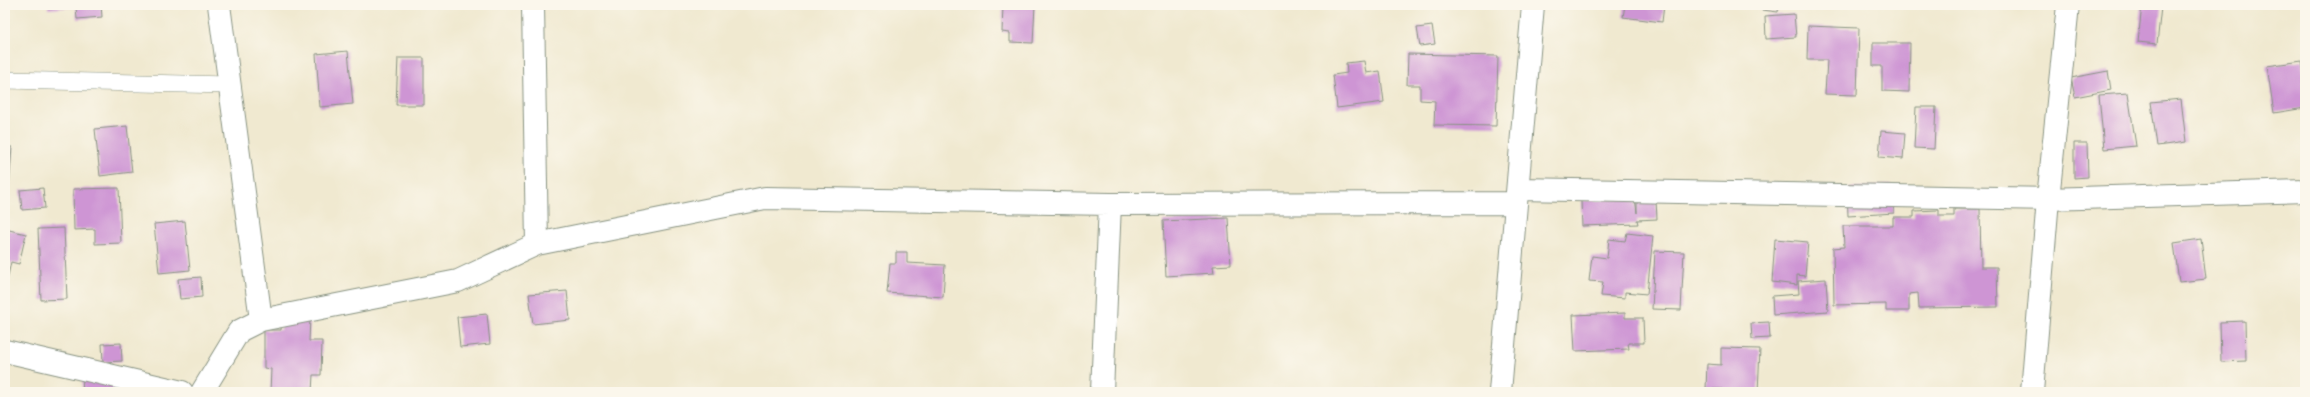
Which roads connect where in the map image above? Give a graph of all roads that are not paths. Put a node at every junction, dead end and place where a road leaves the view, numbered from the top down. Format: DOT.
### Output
graph roads {
  1 [pos="219,5"];
  2 [pos="533,5"];
  3 [pos="1533,5"];
  4 [pos="2068,5"];
  5 [pos="5,80"];
  6 [pos="229,85"];
  7 [pos="2305,191"];
  8 [pos="1517,196"];
  9 [pos="2048,199"];
  10 [pos="1110,204"];
  11 [pos="537,244"];
  12 [pos="261,320"];
  13 [pos="5,351"];
  14 [pos="182,392"];
  15 [pos="202,392"];
  16 [pos="1102,392"];
  17 [pos="1500,392"];
  18 [pos="2032,392"];
  1 -- 6 [label="street"];
  2 -- 11 [label="street"];
  3 -- 8 [label="street"];
  4 -- 9 [label="street"];
  5 -- 6 [label="lane"];
  6 -- 12 [label="street"];
  7 -- 9 [label="street"];
  8 -- 9 [label="street"];
  8 -- 10 [label="street"];
  8 -- 17 [label="street"];
  9 -- 18 [label="street"];
  10 -- 11 [label="street"];
  10 -- 16 [label="street"];
  11 -- 12 [label="street"];
  12 -- 15 [label="street"];
  13 -- 14 [label="street"];
}
